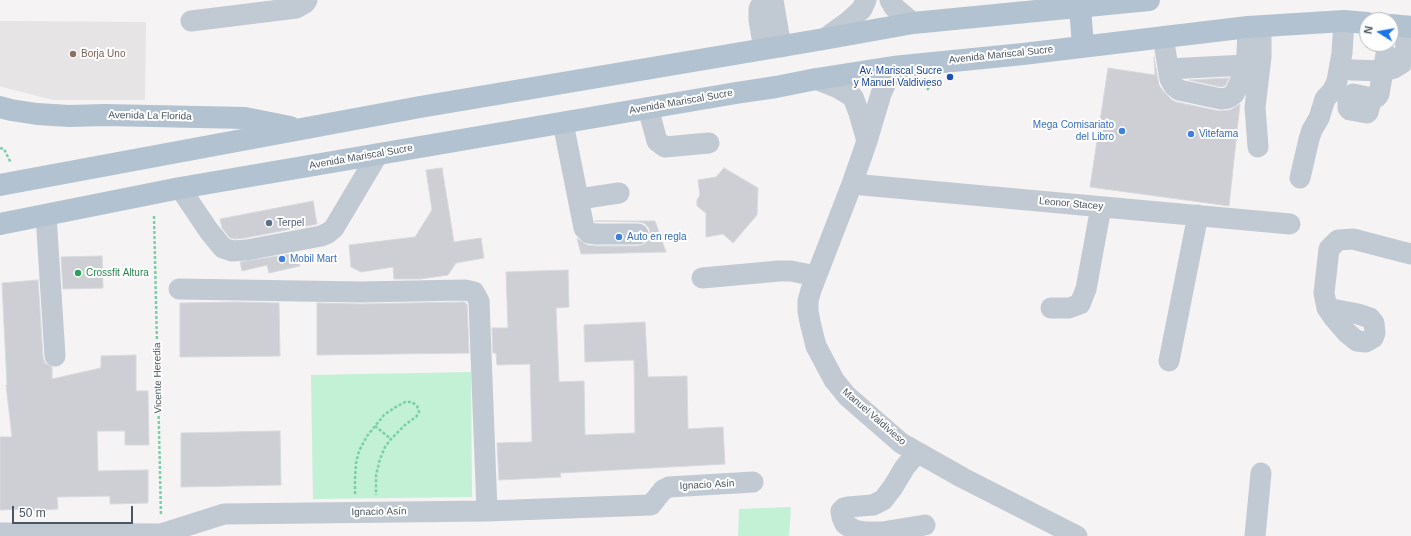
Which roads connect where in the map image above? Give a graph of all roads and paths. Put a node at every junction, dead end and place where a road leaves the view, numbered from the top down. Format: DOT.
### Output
graph roads {
  1 [pos="307,0"];
  2 [pos="766,0"];
  3 [pos="773,0"];
  4 [pos="866,0"];
  5 [pos="890,0"];
  6 [pos="1141,0"];
  7 [pos="1079,4"];
  8 [pos="1040,6"];
  9 [pos="191,20"];
  10 [pos="1344,21"];
  11 [pos="1359,22"];
  12 [pos="913,23"];
  13 [pos="1403,26"];
  14 [pos="1254,27"];
  15 [pos="1163,37"];
  16 [pos="824,39"];
  17 [pos="1083,46"];
  18 [pos="772,48"];
  19 [pos="1385,62"];
  20 [pos="1245,65"];
  21 [pos="893,67"];
  22 [pos="1168,69"];
  23 [pos="1352,70"];
  24 [pos="816,79"];
  25 [pos="937,82"];
  26 [pos="927,90"];
  27 [pos="1372,98"];
  28 [pos="0,107"];
  29 [pos="648,108"];
  30 [pos="563,122"];
  31 [pos="299,130"];
  32 [pos="867,142"];
  33 [pos="709,143"];
  34 [pos="1258,147"];
  35 [pos="0,148"];
  36 [pos="378,154"];
  37 [pos="11,163"];
  38 [pos="1300,178"];
  39 [pos="852,184"];
  40 [pos="0,185"];
  41 [pos="180,188"];
  42 [pos="619,193"];
  43 [pos="578,199"];
  44 [pos="1101,207"];
  45 [pos="46,215"];
  46 [pos="1198,215"];
  47 [pos="154,218"];
  48 [pos="0,224"];
  49 [pos="1290,224"];
  50 [pos="638,234"];
  51 [pos="1411,254"];
  52 [pos="816,276"];
  53 [pos="702,278"];
  54 [pos="179,290"];
  55 [pos="1051,308"];
  56 [pos="1327,308"];
  57 [pos="55,356"];
  58 [pos="1168,361"];
  59 [pos="375,426"];
  60 [pos="390,439"];
  61 [pos="917,453"];
  62 [pos="1261,473"];
  63 [pos="753,482"];
  64 [pos="487,511"];
  65 [pos="377,512"];
  66 [pos="355,513"];
  67 [pos="925,525"];
  68 [pos="0,533"];
  69 [pos="161,535"];
  70 [pos="1077,536"];
  71 [pos="1255,536"];
  1 -- 9 [label="street"];
  2 -- 18 [label="street"];
  3 -- 18 [label="street"];
  4 -- 16 [label="street"];
  5 -- 12 [label="street"];
  6 -- 7 [label="main road"];
  7 -- 8 [label="main road"];
  7 -- 17 [label="main road"];
  8 -- 12 [label="main road"];
  10 -- 11 [label="main road, Avenida Mariscal Sucre"];
  10 -- 14 [label="main road, Avenida Mariscal Sucre"];
  10 -- 38 [label="street"];
  12 -- 16 [label="main road"];
  13 -- 19 [label="street"];
  14 -- 15 [label="main road, Avenida Mariscal Sucre"];
  14 -- 20 [label="street"];
  14 -- 34 [label="street"];
  15 -- 17 [label="main road, Avenida Mariscal Sucre"];
  15 -- 22 [label="street"];
  16 -- 18 [label="main road"];
  17 -- 21 [label="main road, Avenida Mariscal Sucre"];
  18 -- 31 [label="main road"];
  19 -- 23 [label="street"];
  19 -- 27 [label="street"];
  20 -- 22 [label="street"];
  20 -- 22 [label="street"];
  21 -- 24 [label="main road, Avenida Mariscal Sucre"];
  21 -- 32 [label="street, Manuel Valdivieso"];
  24 -- 29 [label="main road, Avenida Mariscal Sucre"];
  24 -- 32 [label="street"];
  25 -- 26 [label="path"];
  28 -- 31 [label="main road, Avenida La Florida"];
  29 -- 30 [label="main road, Avenida Mariscal Sucre"];
  29 -- 33 [label="street"];
  30 -- 36 [label="main road, Avenida Mariscal Sucre"];
  30 -- 43 [label="street"];
  31 -- 40 [label="main road"];
  32 -- 39 [label="street, Manuel Valdivieso"];
  35 -- 37 [label="path"];
  36 -- 41 [label="main road, Avenida Mariscal Sucre"];
  36 -- 41 [label="street"];
  39 -- 44 [label="street, Leonor Stacey"];
  39 -- 52 [label="street, Manuel Valdivieso"];
  41 -- 45 [label="main road, Avenida Mariscal Sucre"];
  42 -- 43 [label="street"];
  43 -- 50 [label="street"];
  44 -- 46 [label="street, Leonor Stacey"];
  44 -- 55 [label="street"];
  45 -- 48 [label="main road, Avenida Mariscal Sucre"];
  45 -- 57 [label="street"];
  46 -- 49 [label="street, Leonor Stacey"];
  46 -- 58 [label="street"];
  47 -- 69 [label="path, Vicente Heredia"];
  51 -- 56 [label="street"];
  52 -- 53 [label="street"];
  52 -- 61 [label="street, Manuel Valdivieso"];
  54 -- 64 [label="street"];
  59 -- 60 [label="path"];
  59 -- 60 [label="path"];
  59 -- 66 [label="path"];
  60 -- 65 [label="path"];
  61 -- 67 [label="street"];
  61 -- 70 [label="street, Manuel Valdivieso"];
  62 -- 71 [label="street"];
  63 -- 64 [label="street, Ignacio Asín"];
  64 -- 65 [label="street, Ignacio Asín"];
  65 -- 66 [label="street, Ignacio Asín"];
  66 -- 69 [label="street, Ignacio Asín"];
  68 -- 69 [label="street, Ignacio Asín"];
}
